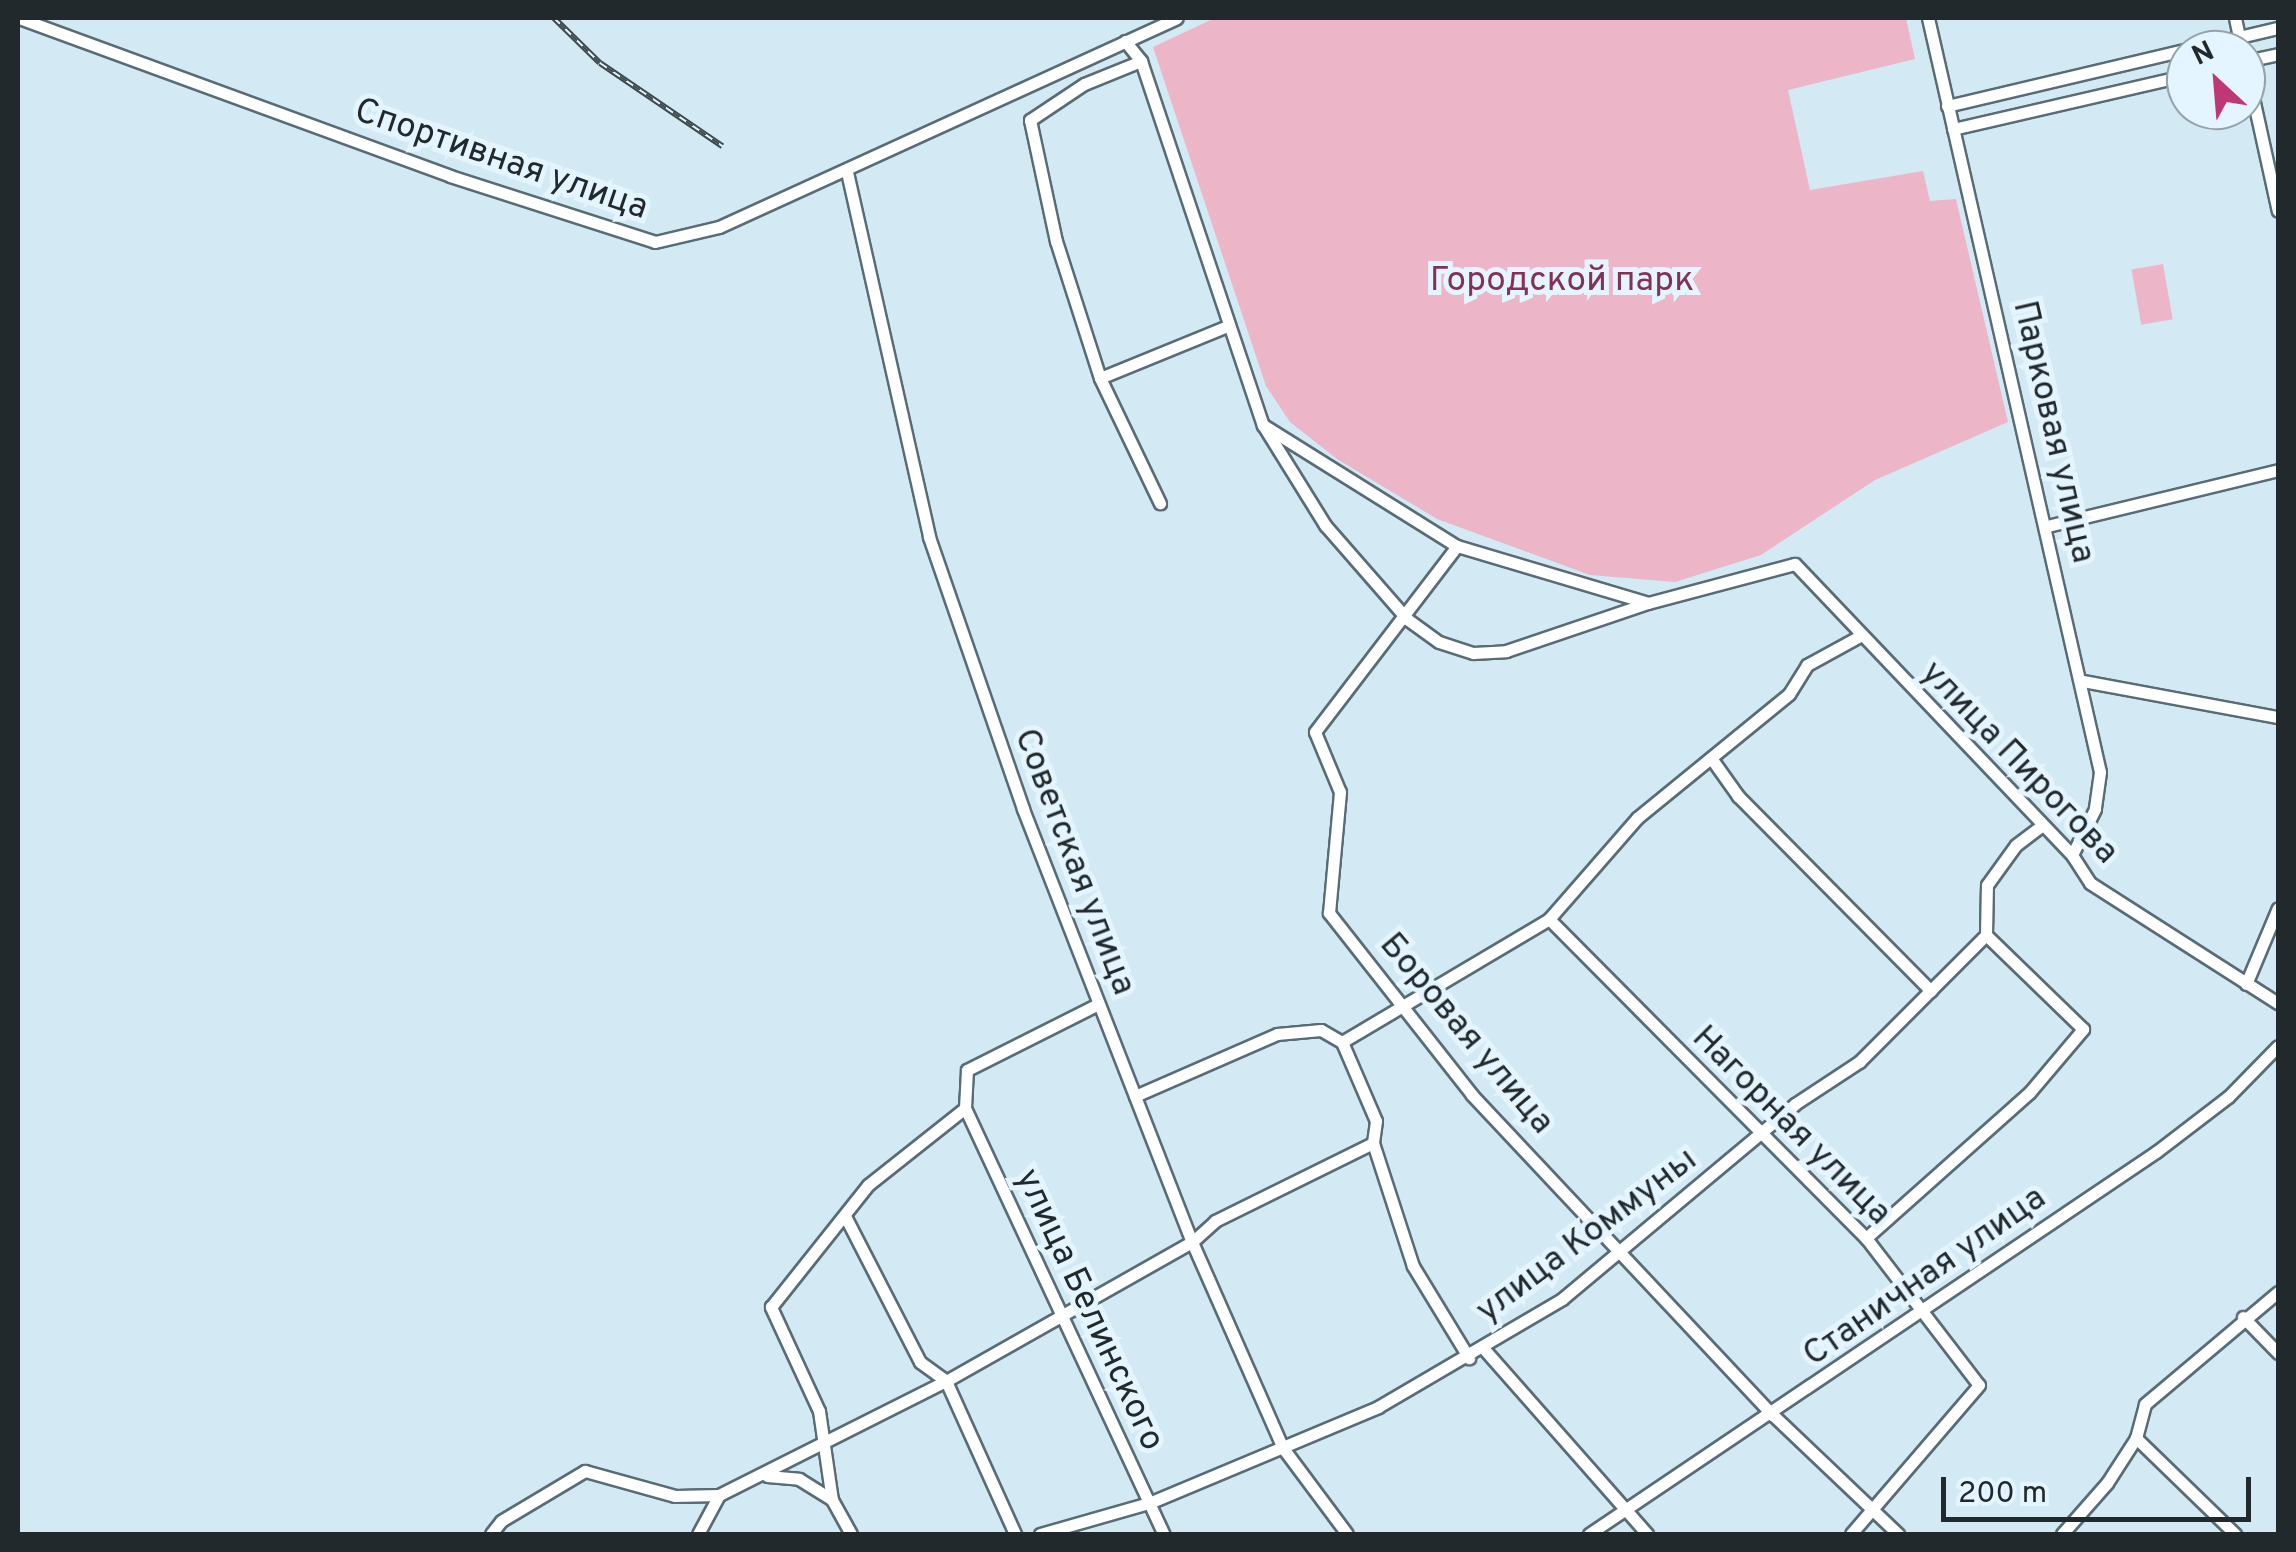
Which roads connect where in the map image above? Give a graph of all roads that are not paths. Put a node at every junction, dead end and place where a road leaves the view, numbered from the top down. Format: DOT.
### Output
graph roads {
  1 [pos="19,18"];
  2 [pos="1177,18"];
  3 [pos="1928,18"];
  4 [pos="1125,41"];
  5 [pos="2166,54"];
  6 [pos="1141,61"];
  7 [pos="2166,80"];
  8 [pos="1947,106"];
  9 [pos="1953,129"];
  10 [pos="2260,130"];
  11 [pos="848,172"];
  12 [pos="2278,212"];
  13 [pos="1226,328"];
  14 [pos="1100,378"];
  15 [pos="1263,425"];
  16 [pos="2278,470"];
  17 [pos="1160,504"];
  18 [pos="2047,526"];
  19 [pos="1457,546"];
  20 [pos="1648,603"];
  21 [pos="1407,619"];
  22 [pos="1860,636"];
  23 [pos="2083,681"];
  24 [pos="2278,717"];
  25 [pos="1712,758"];
  26 [pos="2040,826"];
  27 [pos="2072,855"];
  28 [pos="2278,908"];
  29 [pos="1548,919"];
  30 [pos="1986,935"];
  31 [pos="2246,984"];
  32 [pos="1931,991"];
  33 [pos="1098,1004"];
  34 [pos="2278,1004"];
  35 [pos="1405,1005"];
  36 [pos="1342,1042"];
  37 [pos="2278,1046"];
  38 [pos="1135,1096"];
  39 [pos="965,1108"];
  40 [pos="1762,1136"];
  41 [pos="1373,1143"];
  42 [pos="846,1218"];
  43 [pos="1866,1238"];
  44 [pos="1192,1242"];
  45 [pos="1624,1252"];
  46 [pos="2278,1292"];
  47 [pos="1925,1312"];
  48 [pos="1062,1318"];
  49 [pos="2243,1318"];
  50 [pos="1484,1349"];
  51 [pos="2278,1353"];
  52 [pos="1468,1358"];
  53 [pos="946,1381"];
  54 [pos="1773,1416"];
  55 [pos="2136,1438"];
  56 [pos="821,1440"];
  57 [pos="1283,1448"];
  58 [pos="767,1476"];
  59 [pos="719,1495"];
  60 [pos="832,1500"];
  61 [pos="1149,1503"];
  62 [pos="1623,1512"];
  63 [pos="1870,1512"];
  64 [pos="492,1534"];
  65 [pos="698,1534"];
  66 [pos="852,1534"];
  67 [pos="1015,1534"];
  68 [pos="1040,1534"];
  69 [pos="1164,1534"];
  70 [pos="1348,1534"];
  71 [pos="1589,1534"];
  72 [pos="1646,1534"];
  73 [pos="1851,1534"];
  74 [pos="1898,1534"];
  75 [pos="2062,1534"];
  76 [pos="2236,1534"];
  1 -- 11 [label="street, Спортивная улица"];
  2 -- 4 [label="street, Спортивная улица"];
  3 -- 8 [label="street, Парковая улица"];
  4 -- 6 [label="street"];
  4 -- 11 [label="street, Спортивная улица"];
  5 -- 8 [label="street"];
  6 -- 13 [label="street"];
  6 -- 14 [label="street"];
  7 -- 9 [label="street"];
  8 -- 9 [label="street, Парковая улица"];
  9 -- 18 [label="street, Парковая улица"];
  10 -- 12 [label="street"];
  11 -- 33 [label="street, Советская улица"];
  13 -- 14 [label="street"];
  13 -- 15 [label="street"];
  14 -- 17 [label="street"];
  15 -- 19 [label="street"];
  15 -- 21 [label="street"];
  16 -- 18 [label="street"];
  18 -- 23 [label="street, Парковая улица"];
  19 -- 20 [label="street"];
  19 -- 21 [label="street, Боровая улица"];
  20 -- 21 [label="street"];
  20 -- 22 [label="street, улица Пирогова"];
  21 -- 35 [label="street, Боровая улица"];
  22 -- 25 [label="street"];
  22 -- 26 [label="street, улица Пирогова"];
  23 -- 24 [label="street"];
  23 -- 27 [label="street, Парковая улица"];
  25 -- 29 [label="street"];
  25 -- 32 [label="street"];
  26 -- 27 [label="street, улица Пирогова"];
  26 -- 30 [label="street"];
  27 -- 31 [label="street, улица Пирогова"];
  28 -- 31 [label="street"];
  29 -- 35 [label="street"];
  29 -- 40 [label="street, Нагорная улица"];
  30 -- 32 [label="street, улица Коммуны"];
  30 -- 43 [label="street"];
  31 -- 34 [label="street, улица Пирогова"];
  32 -- 40 [label="street, улица Коммуны"];
  33 -- 38 [label="street, Советская улица"];
  33 -- 39 [label="street"];
  35 -- 36 [label="street"];
  35 -- 45 [label="street, Боровая улица"];
  36 -- 38 [label="street"];
  36 -- 41 [label="street"];
  37 -- 47 [label="street, Станичная улица"];
  38 -- 44 [label="street, Советская улица"];
  39 -- 42 [label="street"];
  39 -- 48 [label="street, улица Белинского"];
  40 -- 43 [label="street, Нагорная улица"];
  40 -- 45 [label="street, улица Коммуны"];
  41 -- 44 [label="street"];
  41 -- 52 [label="street"];
  42 -- 53 [label="street"];
  42 -- 56 [label="street"];
  43 -- 47 [label="street, Нагорная улица"];
  44 -- 48 [label="street"];
  44 -- 57 [label="street, Советская улица"];
  45 -- 50 [label="street, улица Коммуны"];
  45 -- 54 [label="street, Боровая улица"];
  46 -- 49 [label="street"];
  47 -- 54 [label="street, Станичная улица"];
  47 -- 63 [label="street, Нагорная улица"];
  48 -- 53 [label="street"];
  48 -- 61 [label="street, улица Белинского"];
  49 -- 51 [label="street"];
  49 -- 55 [label="street"];
  50 -- 52 [label="street, улица Коммуны"];
  50 -- 62 [label="street"];
  52 -- 57 [label="street, улица Коммуны"];
  53 -- 56 [label="street"];
  53 -- 67 [label="street"];
  54 -- 62 [label="street, Станичная улица"];
  54 -- 63 [label="street, Боровая улица"];
  55 -- 75 [label="street"];
  55 -- 76 [label="street"];
  56 -- 58 [label="street"];
  56 -- 60 [label="street"];
  57 -- 61 [label="street, улица Коммуны"];
  57 -- 70 [label="street, Советская улица"];
  58 -- 59 [label="street"];
  58 -- 60 [label="street"];
  59 -- 64 [label="street"];
  59 -- 65 [label="street"];
  60 -- 66 [label="street"];
  61 -- 68 [label="street, улица Коммуны"];
  61 -- 69 [label="street, улица Белинского"];
  62 -- 71 [label="street, Станичная улица"];
  62 -- 72 [label="street"];
  63 -- 73 [label="street"];
  63 -- 74 [label="street, Боровая улица"];
}
